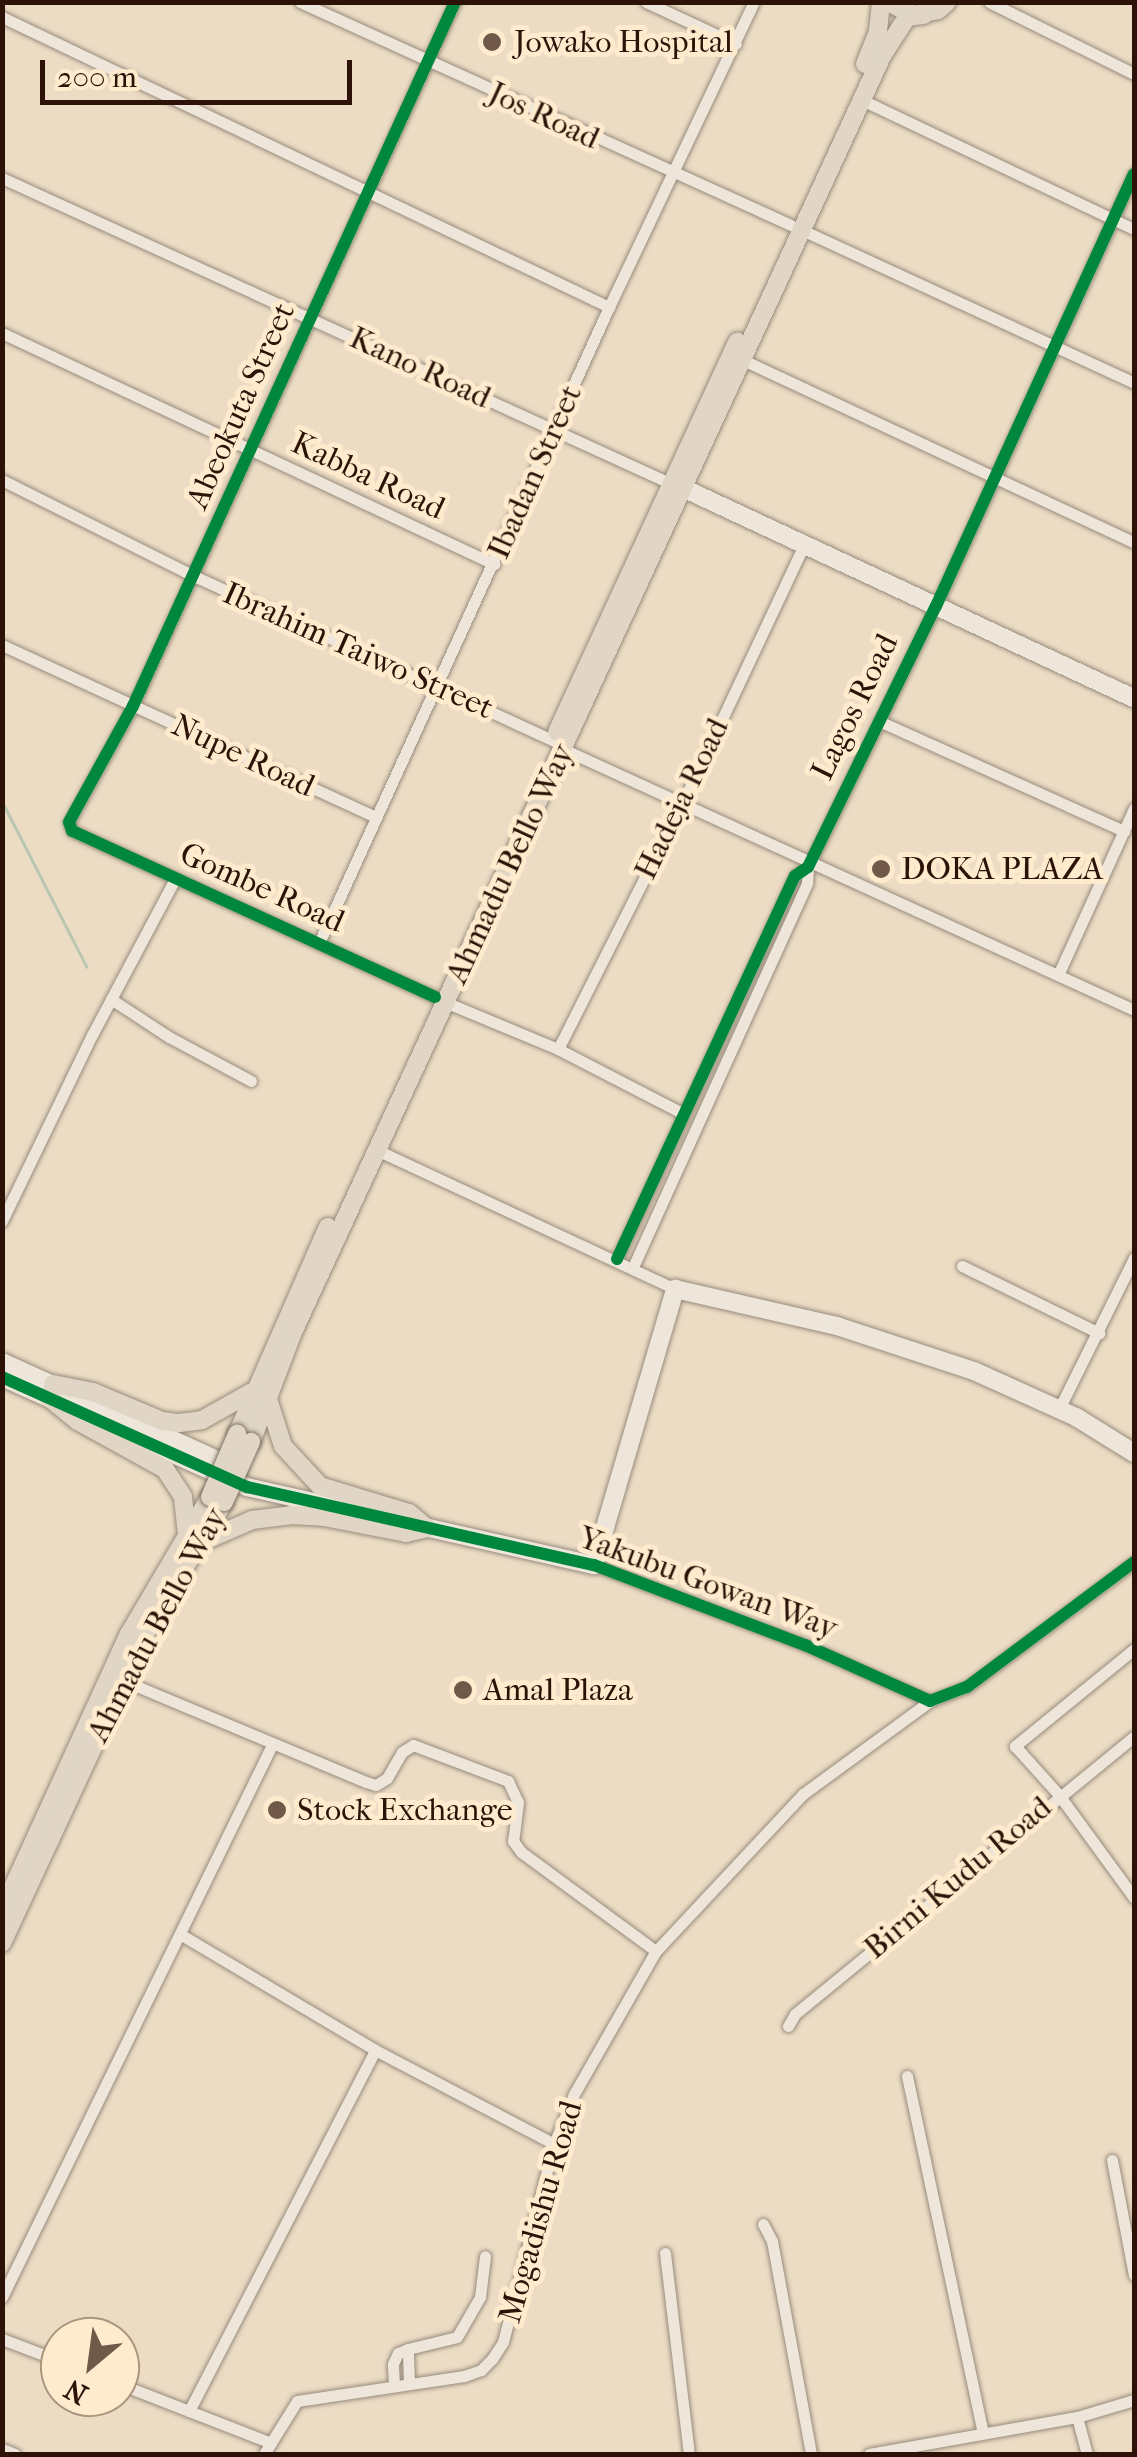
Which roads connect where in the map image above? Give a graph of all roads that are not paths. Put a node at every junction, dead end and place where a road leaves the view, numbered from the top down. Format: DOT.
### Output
graph roads {
  1 [pos="300,2"];
  2 [pos="455,2"];
  3 [pos="646,2"];
  4 [pos="754,2"];
  5 [pos="884,2"];
  6 [pos="976,2"];
  7 [pos="993,5"];
  8 [pos="940,7"];
  9 [pos="2,17"];
  10 [pos="736,44"];
  11 [pos="428,63"];
  12 [pos="1134,74"];
  13 [pos="862,100"];
  14 [pos="1134,174"];
  15 [pos="672,175"];
  16 [pos="2,178"];
  17 [pos="366,188"];
  18 [pos="1113,219"];
  19 [pos="796,228"];
  20 [pos="1134,229"];
  21 [pos="609,306"];
  22 [pos="311,318"];
  23 [pos="2,333"];
  24 [pos="1055,346"];
  25 [pos="742,360"];
  26 [pos="1134,382"];
  27 [pos="554,430"];
  28 [pos="252,452"];
  29 [pos="994,478"];
  30 [pos="2,480"];
  31 [pos="679,487"];
  32 [pos="1134,542"];
  33 [pos="803,547"];
  34 [pos="494,564"];
  35 [pos="194,576"];
  36 [pos="936,606"];
  37 [pos="2,644"];
  38 [pos="435,686"];
  39 [pos="1134,698"];
  40 [pos="134,706"];
  41 [pos="879,721"];
  42 [pos="558,744"];
  43 [pos="683,802"];
  44 [pos="1134,808"];
  45 [pos="374,816"];
  46 [pos="68,827"];
  47 [pos="1124,831"];
  48 [pos="810,863"];
  49 [pos="175,879"];
  50 [pos="319,943"];
  51 [pos="1058,975"];
  52 [pos="111,999"];
  53 [pos="440,999"];
  54 [pos="1134,1010"];
  55 [pos="558,1049"];
  56 [pos="251,1080"];
  57 [pos="684,1114"];
  58 [pos="377,1150"];
  59 [pos="2,1220"];
  60 [pos="1134,1258"];
  61 [pos="618,1259"];
  62 [pos="962,1266"];
  63 [pos="633,1267"];
  64 [pos="675,1290"];
  65 [pos="1099,1333"];
  66 [pos="2,1362"];
  67 [pos="2,1377"];
  68 [pos="50,1390"];
  69 [pos="260,1395"];
  70 [pos="1060,1408"];
  71 [pos="1134,1453"];
  72 [pos="427,1528"];
  73 [pos="193,1540"];
  74 [pos="1134,1562"];
  75 [pos="594,1565"];
  76 [pos="1134,1650"];
  77 [pos="122,1680"];
  78 [pos="930,1701"];
  79 [pos="1134,1736"];
  80 [pos="272,1745"];
  81 [pos="1059,1795"];
  82 [pos="1134,1898"];
  83 [pos="2,1910"];
  84 [pos="180,1934"];
  85 [pos="2,1943"];
  86 [pos="656,1951"];
  87 [pos="788,2026"];
  88 [pos="375,2050"];
  89 [pos="907,2076"];
  90 [pos="554,2144"];
  91 [pos="1112,2160"];
  92 [pos="764,2224"];
  93 [pos="665,2253"];
  94 [pos="485,2256"];
  95 [pos="1134,2275"];
  96 [pos="2,2297"];
  97 [pos="2,2339"];
  98 [pos="408,2349"];
  99 [pos="40,2353"];
  100 [pos="409,2383"];
  101 [pos="394,2385"];
  102 [pos="140,2392"];
  103 [pos="1134,2400"];
  104 [pos="190,2411"];
  105 [pos="1077,2417"];
  106 [pos="983,2433"];
  107 [pos="2,2449"];
  108 [pos="268,2449"];
  109 [pos="15,2454"];
  110 [pos="689,2454"];
  111 [pos="811,2454"];
  112 [pos="869,2454"];
  113 [pos="1087,2454"];
  1 -- 11 [label="street, Jos Road"];
  2 -- 11 [label="street, Abeokuta Street"];
  3 -- 10 [label="street"];
  4 -- 10 [label="street, Ibadan Street"];
  5 -- 8 [label="main road"];
  5 -- 19 [label="main road, Ahmadu Bello Way"];
  6 -- 7 [label="street"];
  7 -- 12 [label="street"];
  8 -- 13 [label="main road, Ahmadu Bello Way"];
  9 -- 17 [label="street"];
  10 -- 15 [label="street, Ibadan Street"];
  11 -- 15 [label="street, Jos Road"];
  11 -- 17 [label="street, Abeokuta Street"];
  13 -- 18 [label="street"];
  13 -- 19 [label="main road, Ahmadu Bello Way"];
  14 -- 18 [label="street, Lagos Road"];
  15 -- 19 [label="street, Jos Road"];
  15 -- 21 [label="street, Ibadan Street"];
  16 -- 22 [label="street, Kano Road"];
  17 -- 21 [label="street"];
  17 -- 22 [label="street, Abeokuta Street"];
  18 -- 20 [label="street"];
  18 -- 24 [label="street, Lagos Road"];
  19 -- 24 [label="street, Jos Road"];
  19 -- 25 [label="main road, Ahmadu Bello Way"];
  19 -- 31 [label="main road, Ahmadu Bello Way"];
  21 -- 27 [label="street, Ibadan Street"];
  22 -- 27 [label="street, Kano Road"];
  22 -- 28 [label="street, Abeokuta Street"];
  23 -- 28 [label="street, Kabba Road"];
  24 -- 26 [label="street, Jos Road"];
  24 -- 29 [label="street, Lagos Road"];
  25 -- 29 [label="street"];
  25 -- 31 [label="main road, Ahmadu Bello Way"];
  27 -- 31 [label="street, Kano Road"];
  27 -- 34 [label="street, Ibadan Street"];
  28 -- 34 [label="street, Kabba Road"];
  28 -- 35 [label="street, Abeokuta Street"];
  29 -- 32 [label="street"];
  29 -- 36 [label="street, Lagos Road"];
  30 -- 35 [label="street, Ibrahim Taiwo Street"];
  31 -- 33 [label="street"];
  31 -- 42 [label="main road, Ahmadu Bello Way"];
  33 -- 36 [label="street"];
  33 -- 43 [label="street, Hadeja Road"];
  34 -- 38 [label="street, Ibadan Street"];
  35 -- 38 [label="street, Ibrahim Taiwo Street"];
  35 -- 40 [label="street, Abeokuta Street"];
  36 -- 39 [label="street"];
  36 -- 41 [label="street, Lagos Road"];
  37 -- 40 [label="street, Nupe Road"];
  38 -- 42 [label="street, Ibrahim Taiwo Street"];
  38 -- 45 [label="street, Ibadan Street"];
  40 -- 45 [label="street, Nupe Road"];
  40 -- 46 [label="street, Abeokuta Street"];
  41 -- 47 [label="street"];
  41 -- 48 [label="street, Lagos Road"];
  42 -- 43 [label="street, Ibrahim Taiwo Street"];
  42 -- 53 [label="main road, Ahmadu Bello Way"];
  43 -- 48 [label="street, Ibrahim Taiwo Street"];
  43 -- 55 [label="street, Hadeja Road"];
  44 -- 47 [label="street"];
  45 -- 50 [label="street, Ibadan Street"];
  46 -- 49 [label="street, Gombe Road"];
  47 -- 51 [label="street"];
  48 -- 51 [label="street, Ibrahim Taiwo Street"];
  48 -- 57 [label="street, Lagos Road"];
  48 -- 63 [label="street"];
  49 -- 50 [label="street, Gombe Road"];
  49 -- 52 [label="street, Gombe Road"];
  50 -- 53 [label="street, Gombe Road"];
  51 -- 54 [label="street, Ibrahim Taiwo Street"];
  52 -- 56 [label="street"];
  52 -- 59 [label="street, Gombe Road"];
  53 -- 55 [label="street, Gombe Road"];
  53 -- 58 [label="main road, Ahmadu Bello Way"];
  53 -- 69 [label="main road, Ahmadu Bello Way"];
  55 -- 57 [label="street, Gombe Road"];
  57 -- 61 [label="street, Lagos Road"];
  58 -- 61 [label="street"];
  58 -- 69 [label="main road, Ahmadu Bello Way"];
  60 -- 65 [label="street"];
  61 -- 63 [label="street"];
  62 -- 65 [label="street"];
  63 -- 64 [label="street"];
  64 -- 70 [label="street"];
  64 -- 75 [label="street"];
  65 -- 70 [label="street"];
  66 -- 68 [label="street, Yakubu Gowan Way"];
  67 -- 68 [label="street, Yakubu Gowan Way"];
  68 -- 69 [label="main road"];
  68 -- 72 [label="street, Yakubu Gowan Way"];
  68 -- 73 [label="main road"];
  69 -- 72 [label="main road"];
  69 -- 73 [label="main road, Ahmadu Bello Way, bridge"];
  70 -- 71 [label="street"];
  72 -- 73 [label="main road"];
  72 -- 75 [label="street, Yakubu Gowan Way"];
  73 -- 77 [label="main road, Ahmadu Bello Way"];
  73 -- 83 [label="main road, Ahmadu Bello Way"];
  74 -- 78 [label="street"];
  75 -- 78 [label="street, Yakubu Gowan Way"];
  76 -- 81 [label="street"];
  77 -- 80 [label="street"];
  77 -- 85 [label="main road, Ahmadu Bello Way"];
  78 -- 86 [label="street, Mogadishu Road"];
  79 -- 81 [label="street, Birni Kudu Road"];
  80 -- 84 [label="street"];
  80 -- 86 [label="street"];
  81 -- 82 [label="street"];
  81 -- 87 [label="street, Birni Kudu Road"];
  84 -- 88 [label="street"];
  84 -- 96 [label="street"];
  86 -- 90 [label="street, Mogadishu Road"];
  88 -- 90 [label="street"];
  88 -- 104 [label="street"];
  89 -- 106 [label="street"];
  90 -- 100 [label="street, Mogadishu Road"];
  91 -- 95 [label="street"];
  92 -- 111 [label="street"];
  93 -- 110 [label="street"];
  94 -- 98 [label="street"];
  97 -- 99 [label="street"];
  98 -- 100 [label="street"];
  98 -- 101 [label="street"];
  100 -- 101 [label="street, Mogadishu Road"];
  101 -- 108 [label="street, Mogadishu Road"];
  102 -- 104 [label="street"];
  103 -- 105 [label="street"];
  104 -- 108 [label="street"];
  105 -- 106 [label="street"];
  105 -- 113 [label="street"];
  106 -- 112 [label="street"];
  107 -- 109 [label="street"];
}
